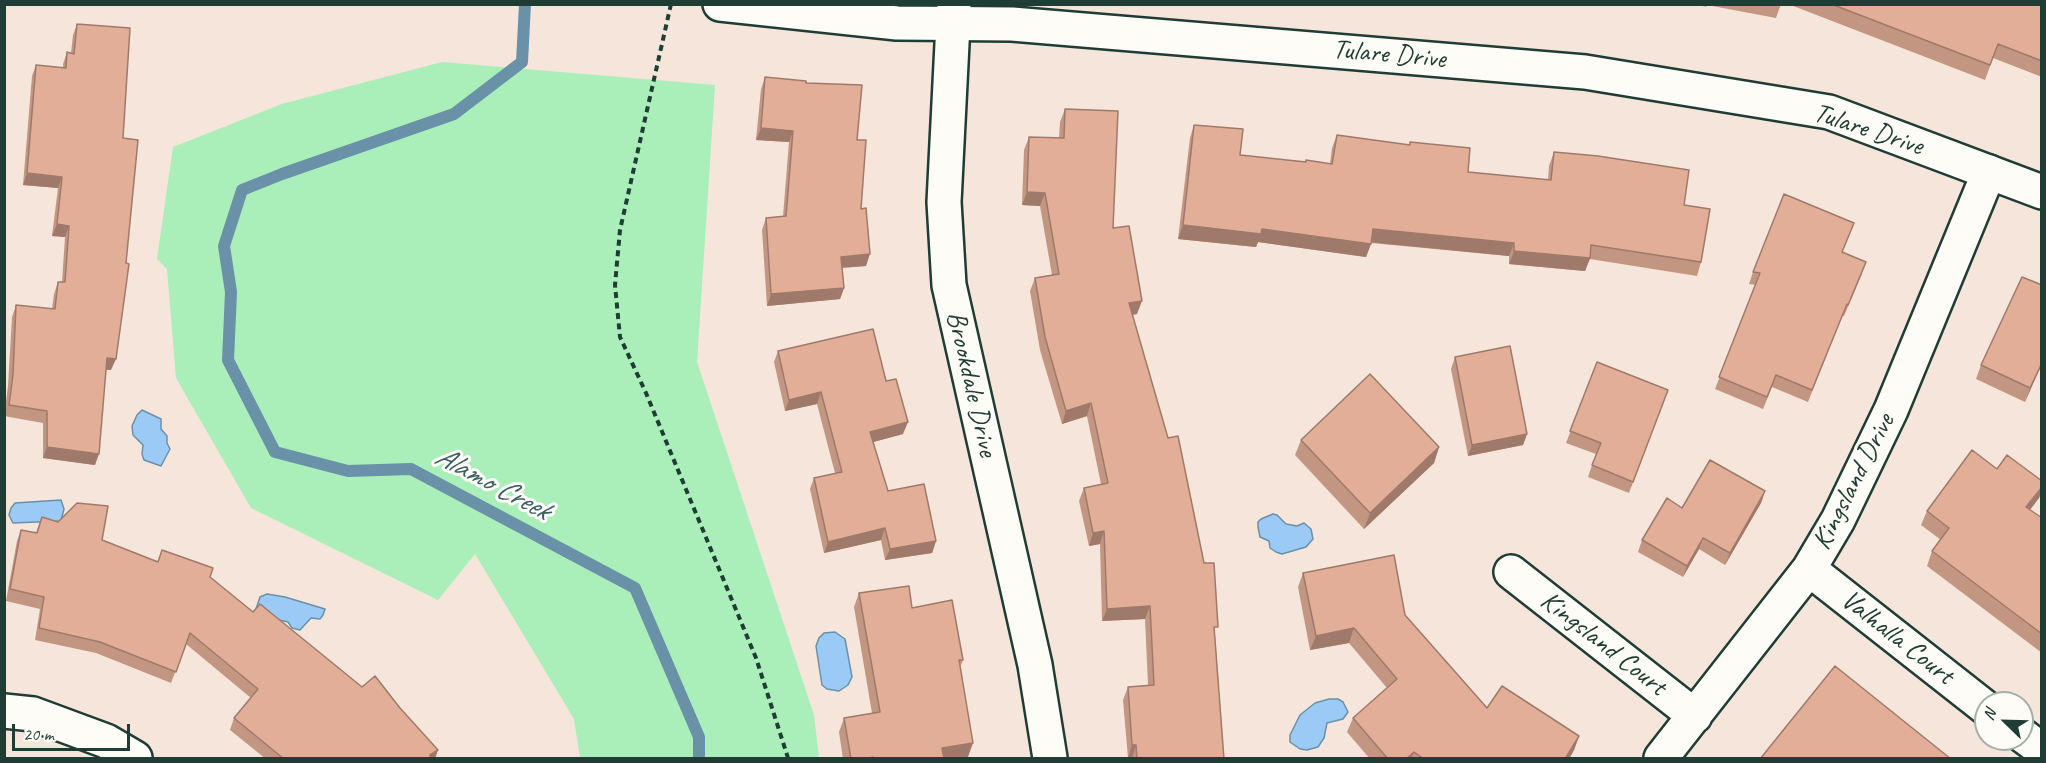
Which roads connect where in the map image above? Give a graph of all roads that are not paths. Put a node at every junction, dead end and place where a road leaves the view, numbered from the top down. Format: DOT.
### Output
graph roads {
  1 [pos="720,4"];
  2 [pos="953,14"];
  3 [pos="1989,172"];
  4 [pos="2042,192"];
  5 [pos="1809,569"];
  6 [pos="1511,572"];
  7 [pos="1974,699"];
  8 [pos="4,711"];
  9 [pos="1695,716"];
  10 [pos="135,759"];
  11 [pos="1050,759"];
  12 [pos="1661,759"];
  1 -- 2 [label="street, Tulare Drive"];
  2 -- 3 [label="street, Tulare Drive"];
  2 -- 11 [label="street, Brookdale Drive"];
  3 -- 4 [label="street, Tulare Drive"];
  3 -- 5 [label="street, Kingsland Drive"];
  5 -- 7 [label="street, Valhalla Court"];
  5 -- 9 [label="street, Kingsland Drive"];
  6 -- 9 [label="street, Kingsland Court"];
  8 -- 10 [label="street"];
  9 -- 12 [label="street, Kingsland Drive"];
}
